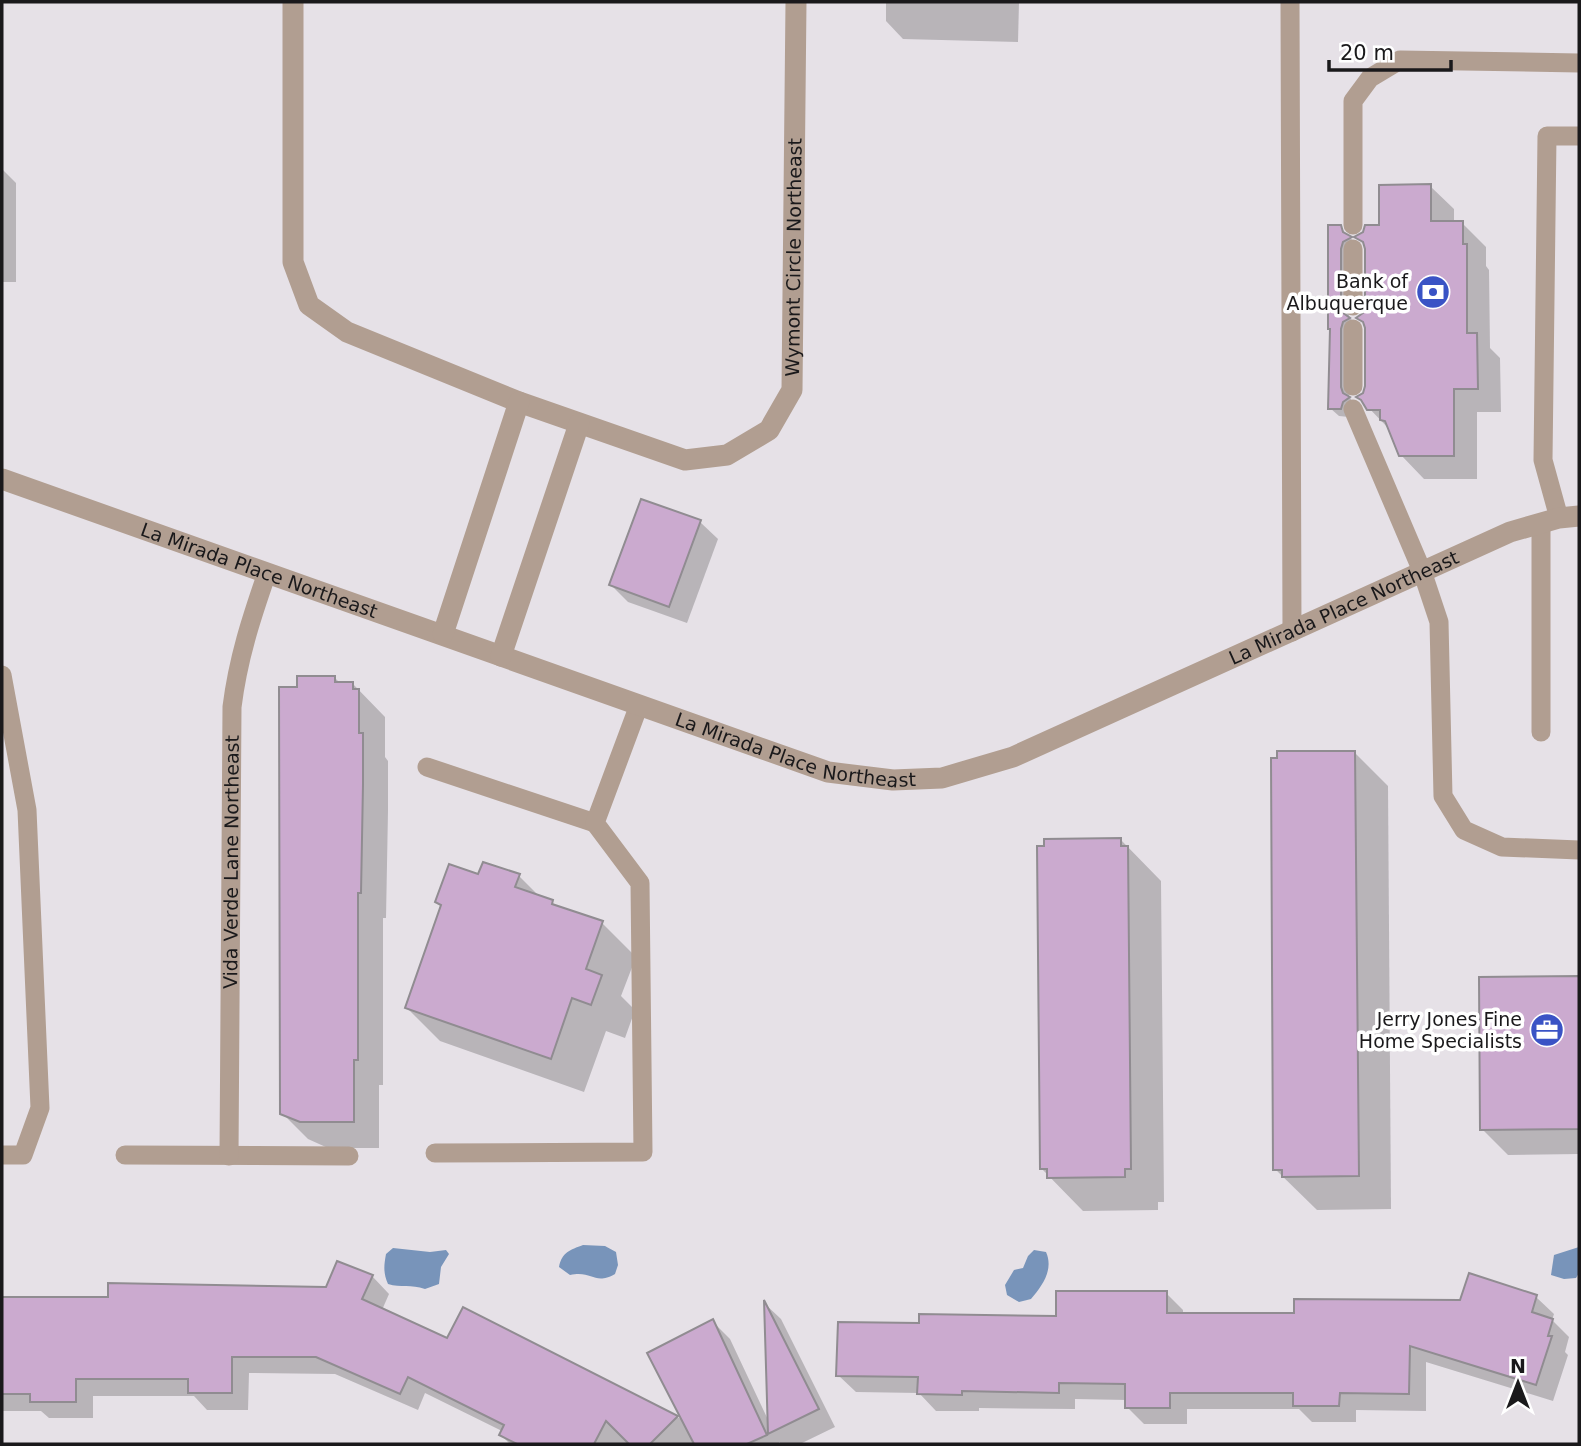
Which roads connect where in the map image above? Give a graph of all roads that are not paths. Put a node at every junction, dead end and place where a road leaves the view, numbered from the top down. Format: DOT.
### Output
graph roads {
  1 [pos="293,2"];
  2 [pos="796,2"];
  3 [pos="1290,2"];
  4 [pos="1579,62"];
  5 [pos="1579,136"];
  6 [pos="1353,225"];
  7 [pos="1353,248"];
  8 [pos="1353,306"];
  9 [pos="1353,329"];
  10 [pos="1353,386"];
  11 [pos="519,402"];
  12 [pos="1353,409"];
  13 [pos="579,424"];
  14 [pos="2,479"];
  15 [pos="1560,519"];
  16 [pos="1422,571"];
  17 [pos="267,573"];
  18 [pos="1292,632"];
  19 [pos="443,634"];
  20 [pos="501,656"];
  21 [pos="2,675"];
  22 [pos="639,705"];
  23 [pos="1542,732"];
  24 [pos="428,767"];
  25 [pos="595,823"];
  26 [pos="1579,850"];
  27 [pos="435,1153"];
  28 [pos="2,1155"];
  29 [pos="125,1155"];
  30 [pos="229,1156"];
  31 [pos="349,1156"];
  1 -- 11 [label="street, Wymont Circle Northeast"];
  2 -- 13 [label="street, Wymont Circle Northeast"];
  3 -- 18 [label="lane"];
  4 -- 6 [label="lane"];
  5 -- 15 [label="lane"];
  7 -- 8 [label="lane"];
  9 -- 10 [label="lane"];
  11 -- 13 [label="street, Wymont Circle Northeast"];
  11 -- 19 [label="street"];
  12 -- 16 [label="lane"];
  13 -- 20 [label="street"];
  14 -- 17 [label="street, La Mirada Place Northeast"];
  15 -- 16 [label="street, La Mirada Place Northeast"];
  15 -- 23 [label="lane"];
  16 -- 18 [label="street, La Mirada Place Northeast"];
  16 -- 26 [label="lane"];
  17 -- 19 [label="street, La Mirada Place Northeast"];
  17 -- 30 [label="lane, Vida Verde Lane Northeast"];
  18 -- 22 [label="street, La Mirada Place Northeast"];
  19 -- 20 [label="street, La Mirada Place Northeast"];
  20 -- 22 [label="street, La Mirada Place Northeast"];
  21 -- 28 [label="lane"];
  22 -- 25 [label="lane"];
  24 -- 25 [label="lane"];
  25 -- 27 [label="lane"];
  29 -- 30 [label="lane"];
  30 -- 31 [label="lane"];
}
